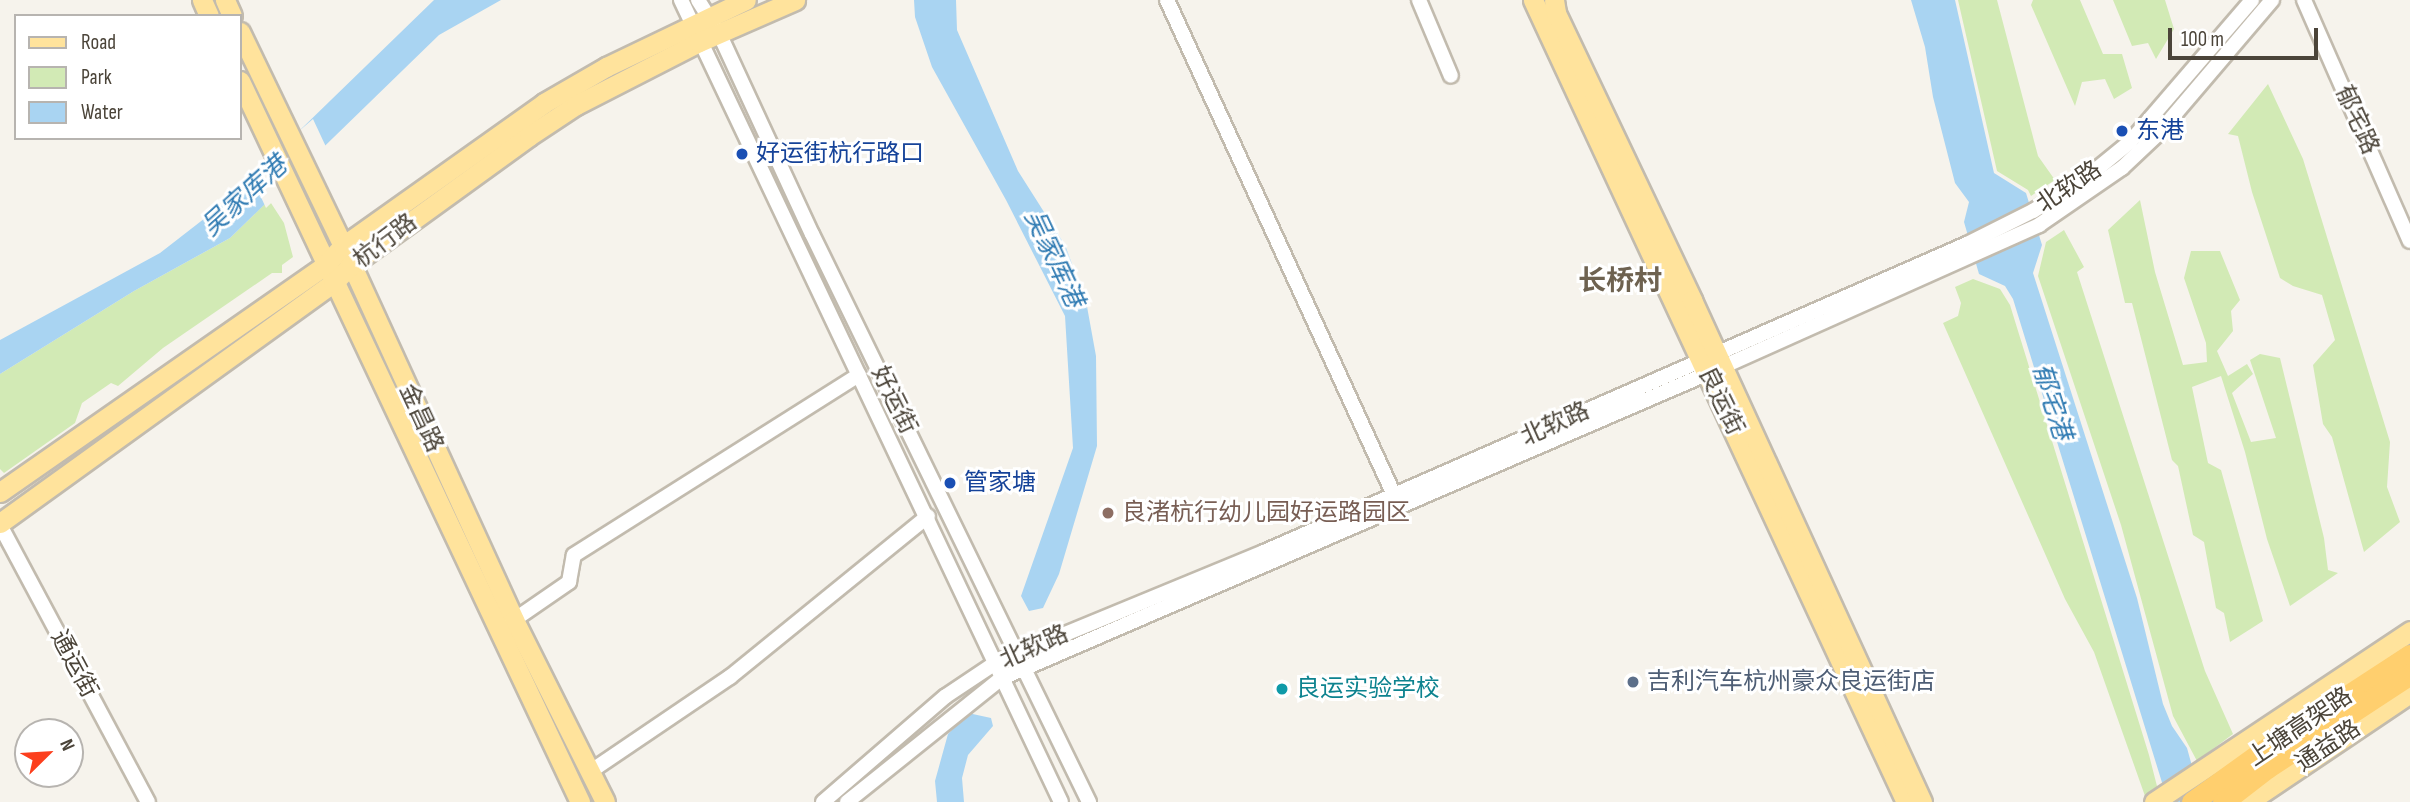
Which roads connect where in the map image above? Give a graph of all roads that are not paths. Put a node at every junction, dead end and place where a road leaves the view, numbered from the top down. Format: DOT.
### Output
graph roads {
  1 [pos="681,0"];
  2 [pos="746,0"];
  3 [pos="795,0"];
  4 [pos="1167,0"];
  5 [pos="1419,0"];
  6 [pos="1533,0"];
  7 [pos="1554,0"];
  8 [pos="2252,0"];
  9 [pos="2272,0"];
  10 [pos="2304,0"];
  11 [pos="703,24"];
  12 [pos="242,36"];
  13 [pos="1451,76"];
  14 [pos="242,85"];
  15 [pos="2036,218"];
  16 [pos="2410,241"];
  17 [pos="347,256"];
  18 [pos="326,265"];
  19 [pos="333,283"];
  20 [pos="1711,364"];
  21 [pos="859,375"];
  22 [pos="0,492"];
  23 [pos="1394,495"];
  24 [pos="928,516"];
  25 [pos="0,524"];
  26 [pos="514,620"];
  27 [pos="2410,631"];
  28 [pos="1017,653"];
  29 [pos="2410,655"];
  30 [pos="997,662"];
  31 [pos="1024,668"];
  32 [pos="2410,674"];
  33 [pos="1002,678"];
  34 [pos="2410,693"];
  35 [pos="591,771"];
  36 [pos="148,802"];
  37 [pos="580,802"];
  38 [pos="605,802"];
  39 [pos="823,802"];
  40 [pos="847,802"];
  41 [pos="1061,802"];
  42 [pos="1089,802"];
  43 [pos="1906,802"];
  44 [pos="1922,802"];
  45 [pos="2154,802"];
  46 [pos="2192,802"];
  47 [pos="2223,802"];
  48 [pos="2248,802"];
  1 -- 11 [label="street, 好运街"];
  2 -- 11 [label="main road, 杭行路"];
  3 -- 11 [label="main road, 杭行路"];
  4 -- 23 [label="street"];
  5 -- 13 [label="street"];
  6 -- 20 [label="main road, 良运街"];
  7 -- 20 [label="main road, 良运街"];
  8 -- 15 [label="street, 北软路"];
  9 -- 15 [label="street, 北软路"];
  10 -- 16 [label="street, 郁宅路"];
  11 -- 17 [label="main road, 杭行路"];
  11 -- 21 [label="street, 好运街"];
  11 -- 28 [label="street, 好运街"];
  12 -- 17 [label="main road, 金昌路"];
  14 -- 18 [label="main road, 金昌路"];
  15 -- 20 [label="street, 北软路"];
  17 -- 18 [label="main road, 杭行路"];
  17 -- 19 [label="main road, 杭行路"];
  17 -- 26 [label="main road, 金昌路"];
  18 -- 19 [label="main road, 金昌路"];
  18 -- 22 [label="main road, 杭行路"];
  19 -- 25 [label="main road, 杭行路"];
  19 -- 37 [label="main road, 金昌路"];
  20 -- 23 [label="street, 北软路"];
  20 -- 31 [label="street, 北软路"];
  20 -- 43 [label="main road, 良运街"];
  20 -- 44 [label="main road, 良运街"];
  21 -- 24 [label="street, 好运街"];
  21 -- 26 [label="street"];
  23 -- 28 [label="street, 北软路"];
  24 -- 30 [label="street, 好运街"];
  24 -- 35 [label="street"];
  25 -- 36 [label="street, 通运街"];
  26 -- 35 [label="main road, 金昌路"];
  27 -- 45 [label="main road, 通益路"];
  28 -- 30 [label="street, 北软路"];
  28 -- 31 [label="street, 好运街"];
  29 -- 46 [label="highway, 上塘高架路"];
  30 -- 33 [label="street, 好运街"];
  30 -- 39 [label="street, 北软路"];
  31 -- 33 [label="street, 北软路"];
  31 -- 42 [label="street, 好运街"];
  32 -- 47 [label="highway, 上塘高架路"];
  33 -- 40 [label="street, 北软路"];
  33 -- 41 [label="street, 好运街"];
  34 -- 48 [label="main road, 通益路"];
  35 -- 38 [label="main road, 金昌路"];
}
